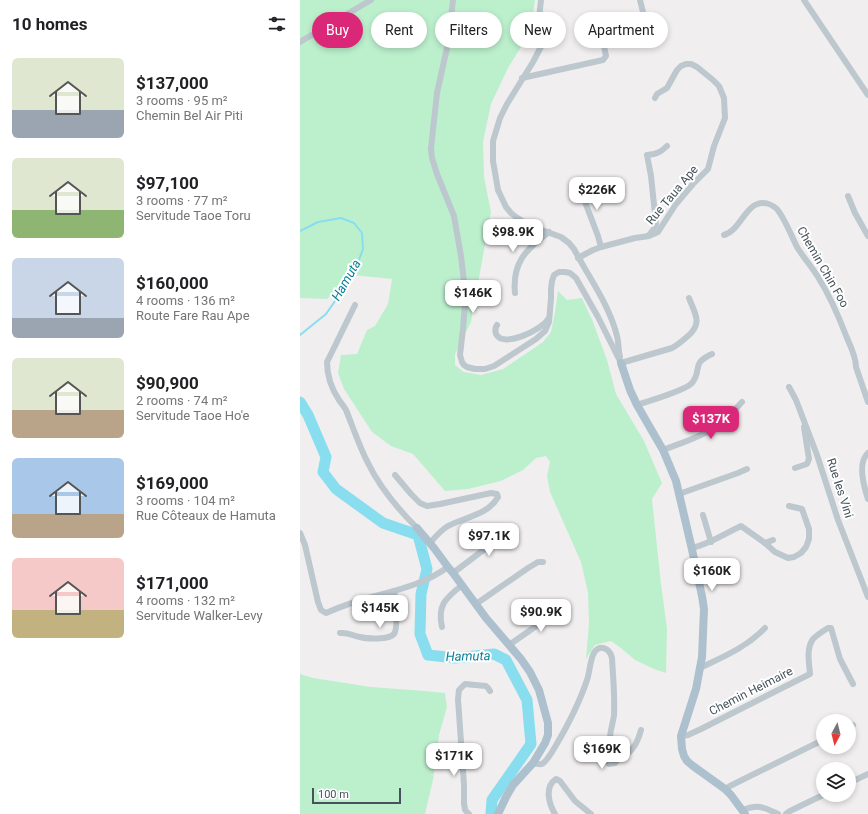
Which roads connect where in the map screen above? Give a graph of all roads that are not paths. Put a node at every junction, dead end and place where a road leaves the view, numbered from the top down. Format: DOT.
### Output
graph roads {
  1 [pos="371,0"];
  2 [pos="453,0"];
  3 [pos="541,0"];
  4 [pos="640,0"];
  5 [pos="804,0"];
  6 [pos="643,12"];
  7 [pos="300,42"];
  8 [pos="604,48"];
  9 [pos="522,78"];
  10 [pos="868,95"];
  11 [pos="655,98"];
  12 [pos="667,146"];
  13 [pos="576,181"];
  14 [pos="848,196"];
  15 [pos="549,232"];
  16 [pos="724,235"];
  17 [pos="648,236"];
  18 [pos="868,236"];
  19 [pos="601,247"];
  20 [pos="578,258"];
  21 [pos="515,293"];
  22 [pos="689,298"];
  23 [pos="355,305"];
  24 [pos="550,315"];
  25 [pos="497,325"];
  26 [pos="712,354"];
  27 [pos="621,363"];
  28 [pos="789,387"];
  29 [pos="742,402"];
  30 [pos="868,402"];
  31 [pos="637,405"];
  32 [pos="804,421"];
  33 [pos="663,450"];
  34 [pos="868,453"];
  35 [pos="747,468"];
  36 [pos="795,468"];
  37 [pos="395,475"];
  38 [pos="679,494"];
  39 [pos="868,499"];
  40 [pos="789,506"];
  41 [pos="703,515"];
  42 [pos="514,527"];
  43 [pos="417,528"];
  44 [pos="300,533"];
  45 [pos="773,540"];
  46 [pos="710,542"];
  47 [pos="430,543"];
  48 [pos="765,543"];
  49 [pos="692,548"];
  50 [pos="544,562"];
  51 [pos="450,570"];
  52 [pos="462,585"];
  53 [pos="394,591"];
  54 [pos="868,597"];
  55 [pos="476,604"];
  56 [pos="566,609"];
  57 [pos="442,628"];
  58 [pos="765,628"];
  59 [pos="340,634"];
  60 [pos="509,644"];
  61 [pos="700,668"];
  62 [pos="853,684"];
  63 [pos="490,691"];
  64 [pos="641,730"];
  65 [pos="681,736"];
  66 [pos="816,743"];
  67 [pos="609,744"];
  68 [pos="621,756"];
  69 [pos="533,763"];
  70 [pos="868,774"];
  71 [pos="856,780"];
  72 [pos="725,789"];
  73 [pos="816,798"];
  74 [pos="744,812"];
  75 [pos="469,814"];
  76 [pos="498,814"];
  77 [pos="555,814"];
  78 [pos="591,814"];
  79 [pos="778,814"];
  80 [pos="786,814"];
  1 -- 7 [label="street"];
  2 -- 24 [label="street"];
  3 -- 9 [label="street"];
  4 -- 6 [label="street"];
  5 -- 10 [label="street"];
  8 -- 9 [label="street"];
  9 -- 15 [label="street"];
  11 -- 17 [label="street, Rue Taua Ape"];
  12 -- 17 [label="street"];
  13 -- 19 [label="street"];
  14 -- 18 [label="street"];
  15 -- 20 [label="street"];
  15 -- 21 [label="street"];
  16 -- 30 [label="street, Chemin Chin Foo"];
  17 -- 19 [label="street, Rue Taua Ape"];
  19 -- 20 [label="street, Rue Taua Ape"];
  20 -- 27 [label="street"];
  22 -- 27 [label="street"];
  23 -- 43 [label="street"];
  24 -- 25 [label="street"];
  24 -- 27 [label="street"];
  26 -- 31 [label="street"];
  27 -- 31 [label="main road"];
  28 -- 32 [label="street, Rue les Vini"];
  29 -- 33 [label="street"];
  31 -- 33 [label="main road"];
  32 -- 36 [label="street"];
  32 -- 54 [label="street, Rue les Vini"];
  33 -- 38 [label="main road"];
  34 -- 39 [label="street"];
  35 -- 38 [label="street"];
  37 -- 47 [label="street"];
  38 -- 49 [label="main road"];
  40 -- 48 [label="street"];
  41 -- 46 [label="street"];
  42 -- 51 [label="street"];
  43 -- 47 [label="main road"];
  44 -- 53 [label="street"];
  45 -- 48 [label="street"];
  46 -- 48 [label="street"];
  46 -- 49 [label="street"];
  47 -- 51 [label="main road"];
  49 -- 61 [label="main road"];
  50 -- 55 [label="street"];
  51 -- 52 [label="main road"];
  51 -- 53 [label="street"];
  52 -- 55 [label="main road"];
  52 -- 57 [label="street"];
  53 -- 59 [label="street"];
  55 -- 60 [label="main road"];
  56 -- 60 [label="street"];
  58 -- 61 [label="street"];
  60 -- 69 [label="main road"];
  61 -- 65 [label="main road"];
  62 -- 65 [label="street, Chemin Heimaire"];
  63 -- 75 [label="street"];
  64 -- 68 [label="street"];
  65 -- 72 [label="main road"];
  66 -- 72 [label="street"];
  67 -- 68 [label="street"];
  67 -- 68 [label="street"];
  67 -- 69 [label="street"];
  69 -- 76 [label="main road"];
  70 -- 71 [label="street"];
  72 -- 74 [label="main road"];
  73 -- 80 [label="street"];
  74 -- 79 [label="street"];
  77 -- 78 [label="street"];
}
